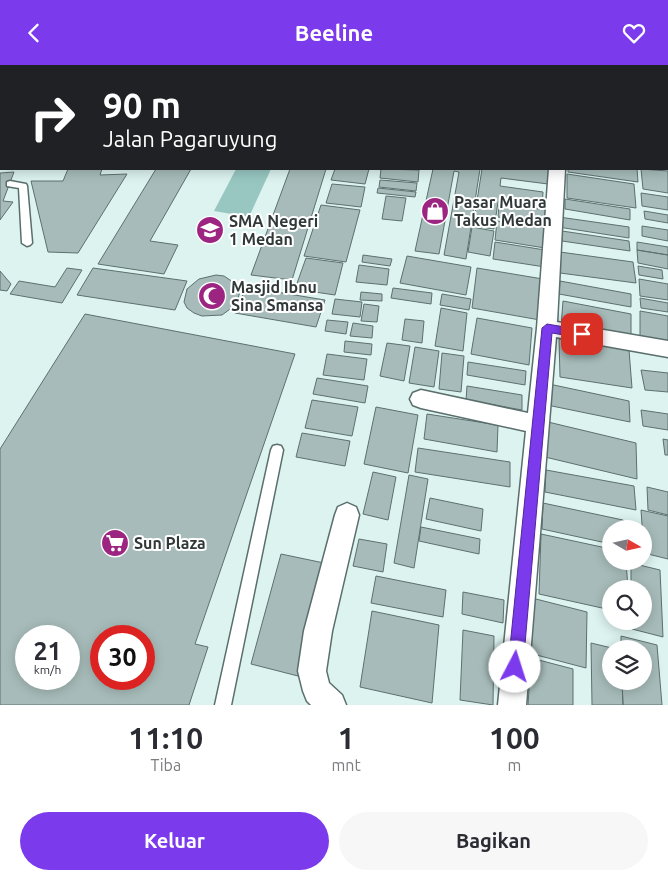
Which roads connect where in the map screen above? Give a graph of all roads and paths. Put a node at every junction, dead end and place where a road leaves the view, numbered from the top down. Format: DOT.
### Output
graph roads {
  1 [pos="557,170"];
  2 [pos="10,184"];
  3 [pos="27,243"];
  4 [pos="547,328"];
  5 [pos="668,349"];
  6 [pos="421,399"];
  7 [pos="537,424"];
  8 [pos="277,450"];
  9 [pos="347,515"];
  10 [pos="223,705"];
  11 [pos="332,705"];
  12 [pos="512,705"];
  1 -- 4 [label="street"];
  2 -- 3 [label="lane"];
  4 -- 5 [label="street"];
  4 -- 7 [label="street"];
  6 -- 7 [label="street"];
  7 -- 12 [label="street"];
  8 -- 10 [label="lane"];
  9 -- 11 [label="street"];
}
